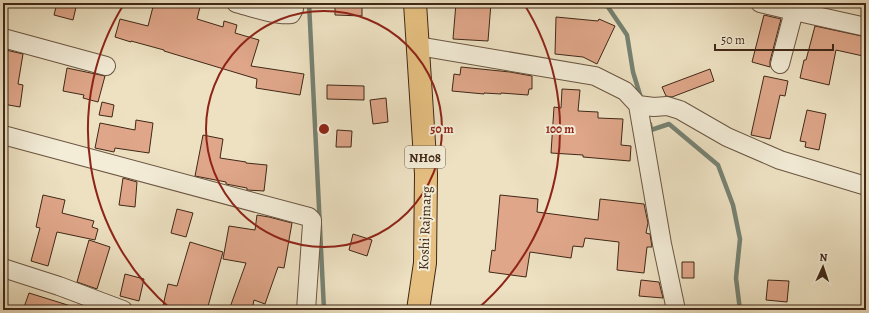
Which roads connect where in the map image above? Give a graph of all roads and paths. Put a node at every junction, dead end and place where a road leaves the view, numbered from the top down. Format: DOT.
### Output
graph roads {
  1 [pos="236,3"];
  2 [pos="294,3"];
  3 [pos="415,3"];
  4 [pos="760,3"];
  5 [pos="795,7"];
  6 [pos="866,27"];
  7 [pos="3,38"];
  8 [pos="418,46"];
  9 [pos="780,64"];
  10 [pos="106,66"];
  11 [pos="645,106"];
  12 [pos="3,135"];
  13 [pos="866,186"];
  14 [pos="3,268"];
  15 [pos="101,306"];
  16 [pos="123,310"];
  17 [pos="306,310"];
  18 [pos="418,310"];
  19 [pos="676,310"];
  1 -- 2 [label="street"];
  3 -- 8 [label="main road, Koshi Rajmarg / NH08"];
  4 -- 5 [label="street"];
  5 -- 6 [label="street"];
  5 -- 9 [label="street"];
  7 -- 10 [label="street"];
  8 -- 11 [label="street"];
  8 -- 18 [label="main road, Koshi Rajmarg / NH08"];
  11 -- 13 [label="street"];
  11 -- 19 [label="street"];
  12 -- 17 [label="street"];
  14 -- 15 [label="street"];
  15 -- 16 [label="street"];
}
